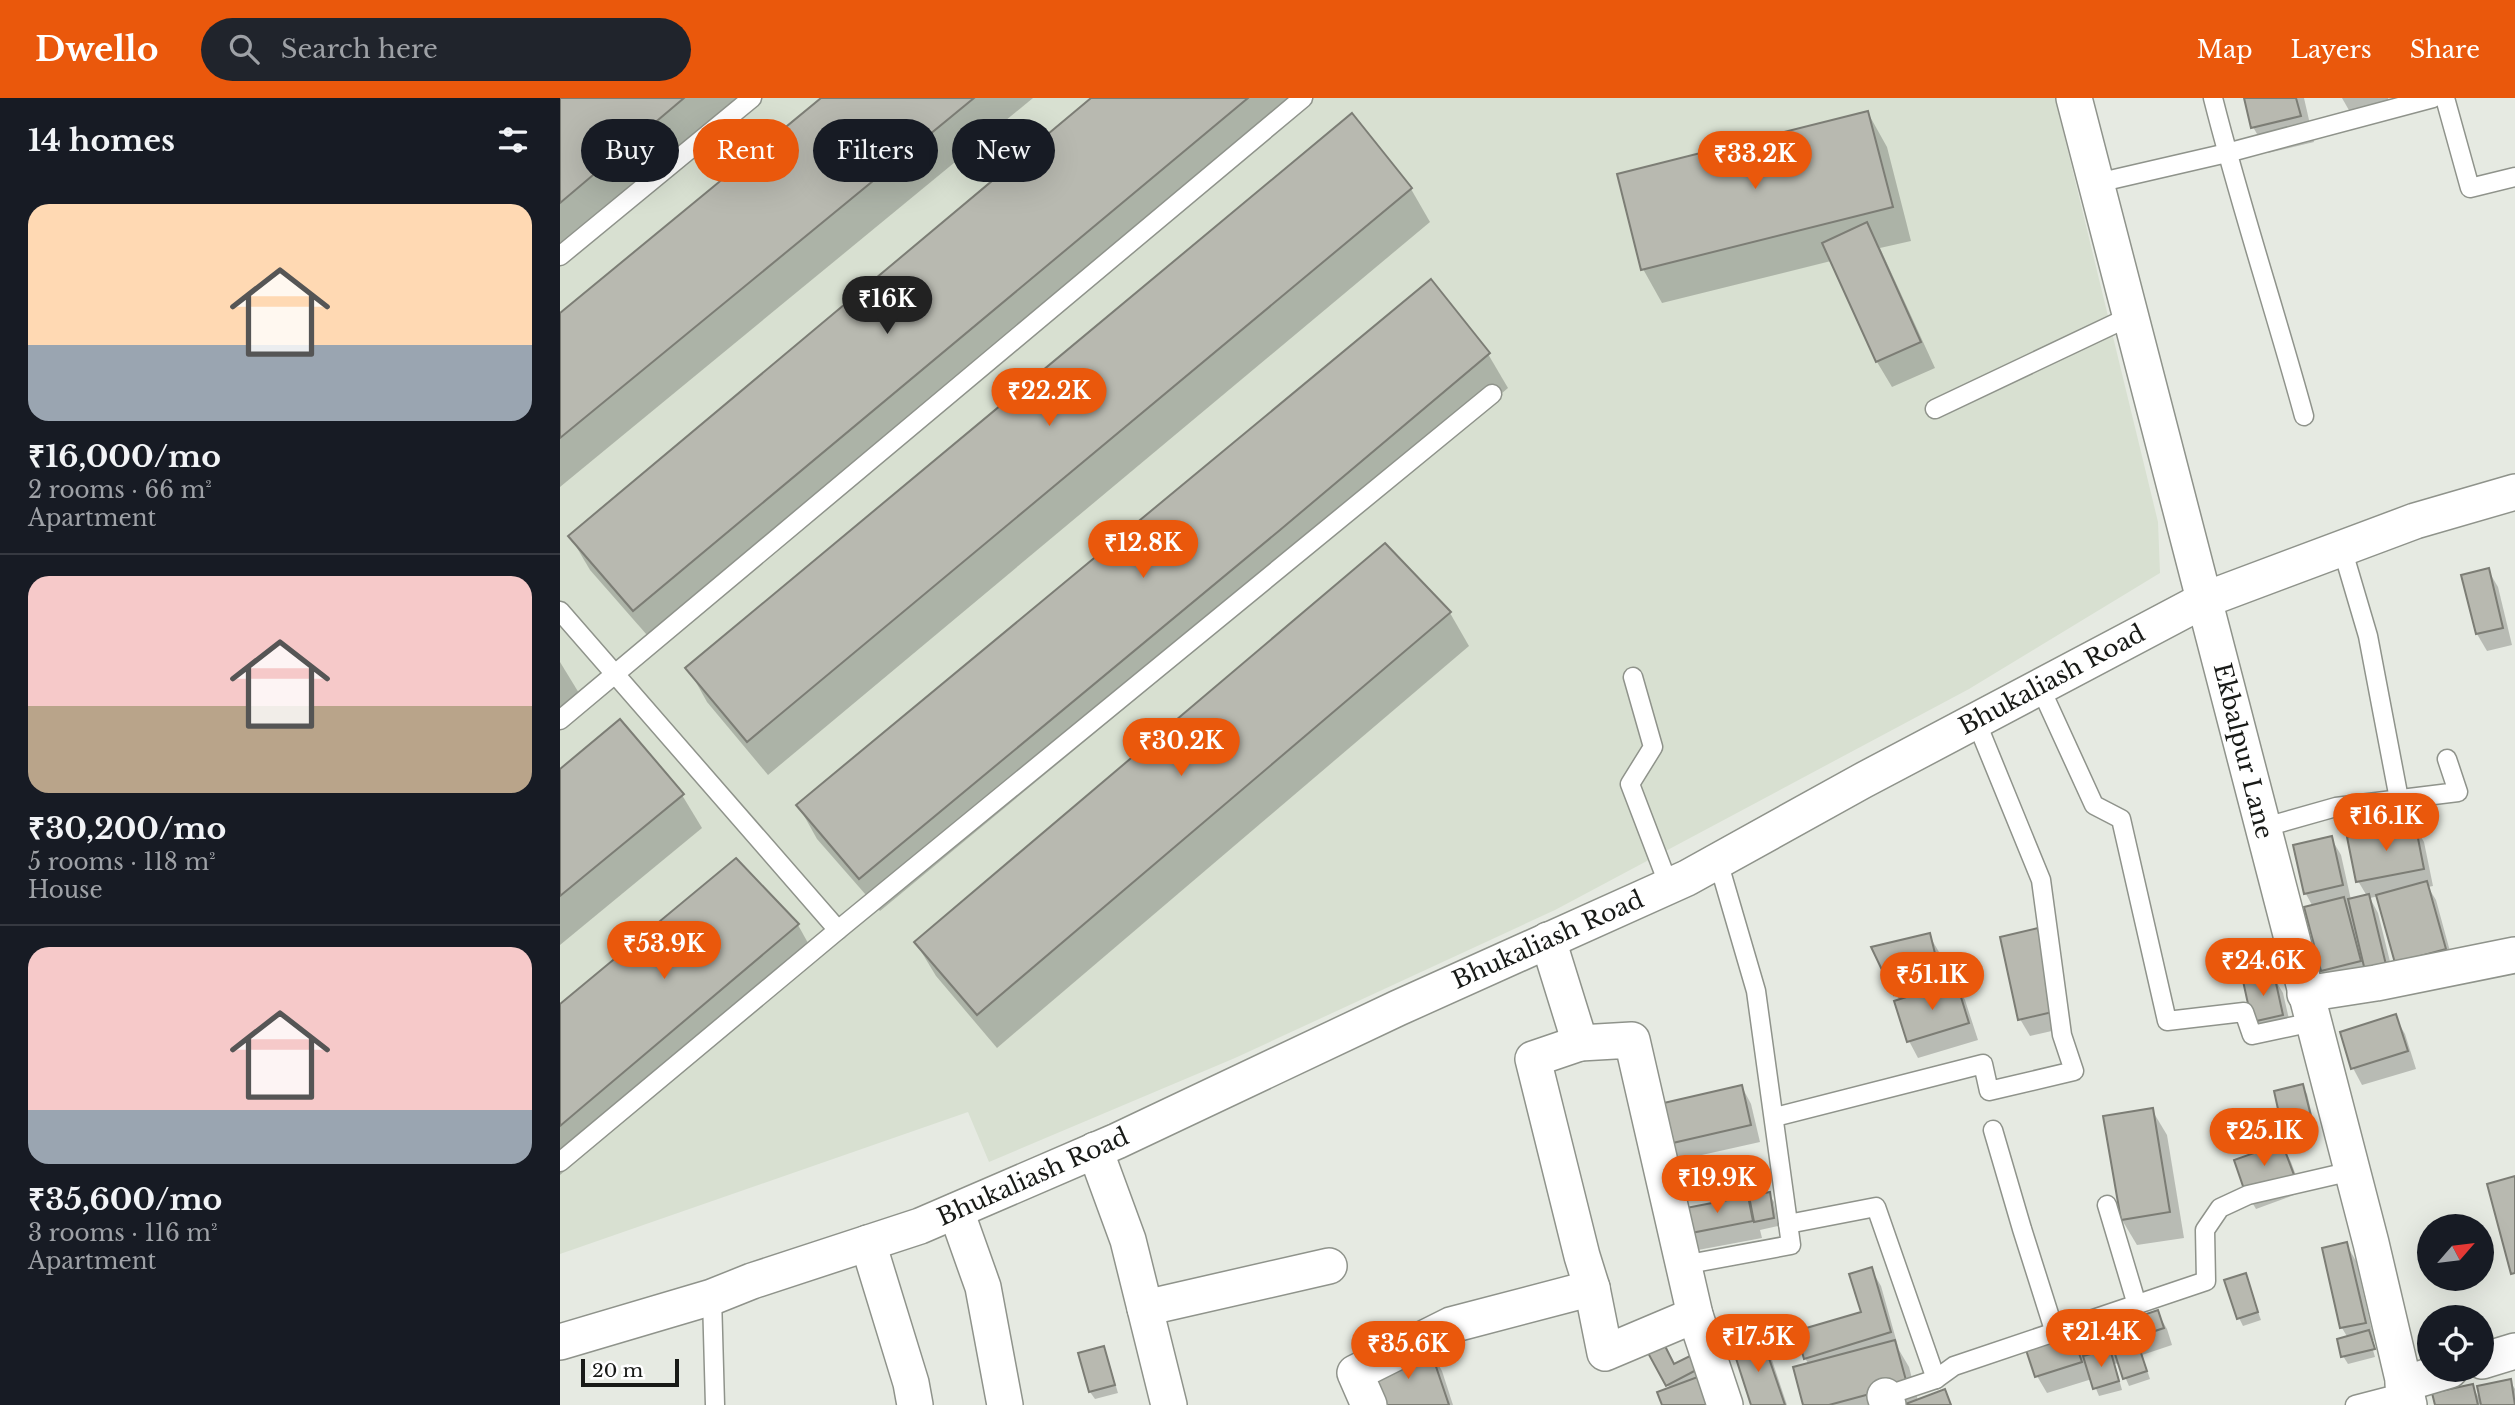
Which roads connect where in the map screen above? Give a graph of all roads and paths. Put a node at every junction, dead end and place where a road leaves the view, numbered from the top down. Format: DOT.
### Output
graph roads {
  1 [pos="752,98"];
  2 [pos="1303,98"];
  3 [pos="2074,98"];
  4 [pos="2213,98"];
  5 [pos="2432,98"];
  6 [pos="2445,98"];
  7 [pos="2227,153"];
  8 [pos="2515,177"];
  9 [pos="2097,183"];
  10 [pos="560,256"];
  11 [pos="2131,316"];
  12 [pos="1492,394"];
  13 [pos="1935,409"];
  14 [pos="2304,416"];
  15 [pos="2515,492"];
  16 [pos="2342,548"];
  17 [pos="2204,600"];
  18 [pos="560,611"];
  19 [pos="615,674"];
  20 [pos="1633,677"];
  21 [pos="2040,687"];
  22 [pos="560,720"];
  23 [pos="1976,721"];
  24 [pos="2447,759"];
  25 [pos="2399,799"];
  26 [pos="2262,828"];
  27 [pos="1718,861"];
  28 [pos="1669,886"];
  29 [pos="838,930"];
  30 [pos="1548,940"];
  31 [pos="2515,955"];
  32 [pos="2309,1008"];
  33 [pos="1580,1043"];
  34 [pos="1774,1117"];
  35 [pos="1993,1130"];
  36 [pos="1095,1150"];
  37 [pos="560,1162"];
  38 [pos="2352,1171"];
  39 [pos="2107,1205"];
  40 [pos="956,1211"];
  41 [pos="1788,1224"];
  42 [pos="869,1243"];
  43 [pos="1683,1265"];
  44 [pos="1329,1266"];
  45 [pos="1592,1288"];
  46 [pos="712,1297"];
  47 [pos="2137,1305"];
  48 [pos="1145,1308"];
  49 [pos="1695,1315"];
  50 [pos="2056,1333"];
  51 [pos="560,1342"];
  52 [pos="2515,1351"];
  53 [pos="2494,1357"];
  54 [pos="1936,1379"];
  55 [pos="2428,1382"];
  56 [pos="2406,1394"];
  57 [pos="1886,1400"];
  58 [pos="715,1405"];
  59 [pos="915,1405"];
  60 [pos="1005,1405"];
  61 [pos="1169,1405"];
  62 [pos="1369,1405"];
  63 [pos="1724,1405"];
  64 [pos="2355,1405"];
  1 -- 10 [label="lane"];
  2 -- 19 [label="lane"];
  3 -- 9 [label="street, Ekbalpur Lane"];
  4 -- 7 [label="lane"];
  5 -- 7 [label="lane"];
  6 -- 8 [label="lane"];
  7 -- 9 [label="lane"];
  7 -- 14 [label="lane"];
  9 -- 11 [label="street, Ekbalpur Lane"];
  11 -- 13 [label="lane"];
  11 -- 17 [label="street, Ekbalpur Lane"];
  12 -- 29 [label="lane"];
  15 -- 16 [label="street, Bhukaliash Road"];
  16 -- 17 [label="street, Bhukaliash Road"];
  16 -- 25 [label="lane"];
  17 -- 21 [label="street, Bhukaliash Road"];
  17 -- 26 [label="street, Ekbalpur Lane"];
  18 -- 19 [label="lane"];
  19 -- 22 [label="lane"];
  19 -- 29 [label="lane"];
  20 -- 28 [label="lane"];
  21 -- 23 [label="street, Bhukaliash Road"];
  21 -- 32 [label="lane"];
  23 -- 27 [label="street, Bhukaliash Road"];
  23 -- 34 [label="lane"];
  24 -- 25 [label="lane"];
  25 -- 26 [label="lane"];
  26 -- 32 [label="street, Ekbalpur Lane"];
  27 -- 28 [label="street, Bhukaliash Road"];
  27 -- 34 [label="lane"];
  28 -- 30 [label="street, Bhukaliash Road"];
  29 -- 37 [label="lane"];
  30 -- 33 [label="street"];
  30 -- 36 [label="street, Bhukaliash Road"];
  31 -- 32 [label="street"];
  32 -- 38 [label="street, Ekbalpur Lane"];
  33 -- 43 [label="street"];
  33 -- 45 [label="street"];
  34 -- 41 [label="lane"];
  35 -- 50 [label="lane"];
  36 -- 40 [label="street, Bhukaliash Road"];
  36 -- 48 [label="street"];
  38 -- 47 [label="lane"];
  38 -- 56 [label="street, Ekbalpur Lane"];
  39 -- 47 [label="lane"];
  40 -- 42 [label="street, Bhukaliash Road"];
  40 -- 60 [label="street"];
  41 -- 43 [label="lane"];
  41 -- 54 [label="lane"];
  42 -- 46 [label="street, Bhukaliash Road"];
  42 -- 59 [label="street"];
  43 -- 49 [label="street"];
  44 -- 48 [label="street"];
  45 -- 49 [label="street"];
  45 -- 62 [label="street"];
  46 -- 51 [label="street, Bhukaliash Road"];
  46 -- 58 [label="lane"];
  47 -- 50 [label="lane"];
  48 -- 61 [label="street"];
  49 -- 63 [label="street"];
  50 -- 54 [label="lane"];
  52 -- 53 [label="street"];
  54 -- 57 [label="lane"];
  55 -- 56 [label="street"];
  56 -- 64 [label="lane"];
}
